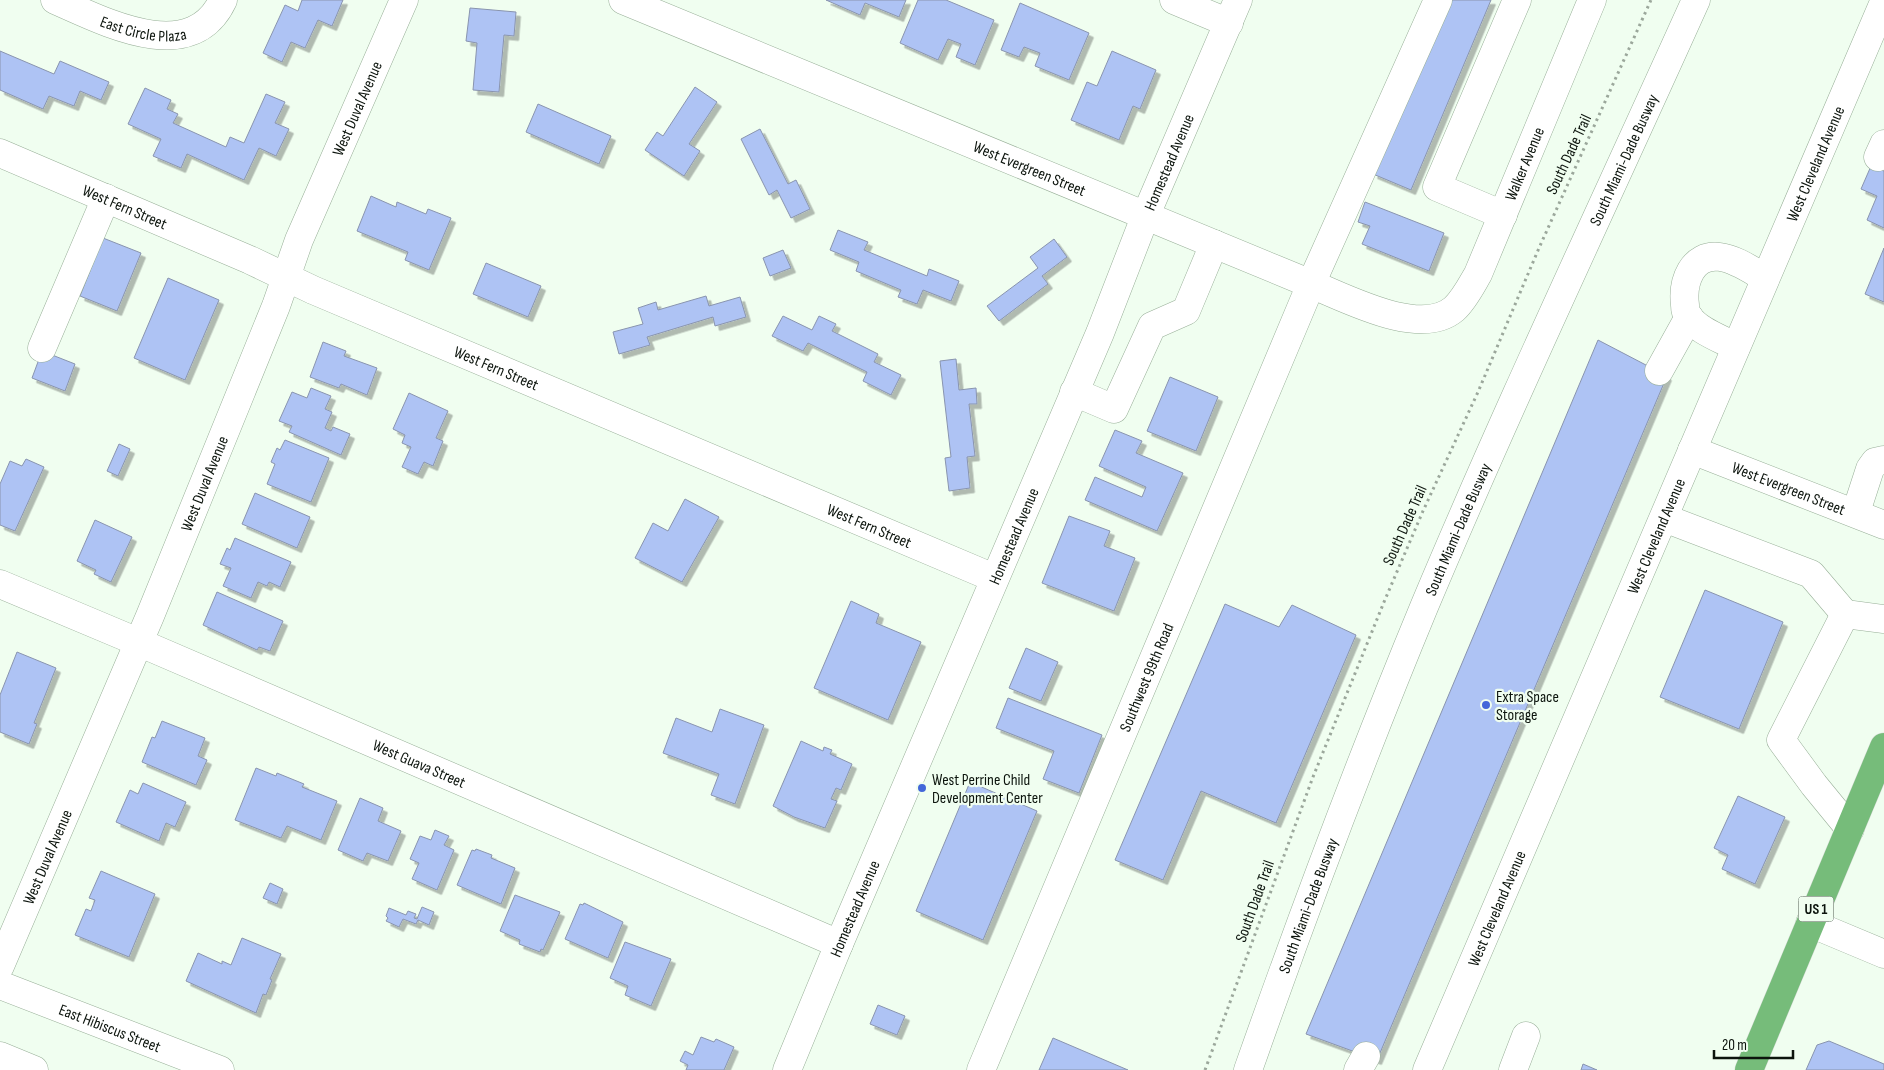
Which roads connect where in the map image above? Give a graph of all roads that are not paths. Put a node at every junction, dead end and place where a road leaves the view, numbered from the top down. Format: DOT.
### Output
graph roads {
  1 [pos="55,0"];
  2 [pos="223,0"];
  3 [pos="404,0"];
  4 [pos="1174,0"];
  5 [pos="1438,0"];
  6 [pos="1517,0"];
  7 [pos="1592,0"];
  8 [pos="1696,0"];
  9 [pos="625,1"];
  10 [pos="1233,11"];
  11 [pos="1881,18"];
  12 [pos="0,153"];
  13 [pos="106,198"];
  14 [pos="1503,215"];
  15 [pos="1146,216"];
  16 [pos="1214,244"];
  17 [pos="287,277"];
  18 [pos="1765,278"];
  19 [pos="1312,284"];
  20 [pos="1441,317"];
  21 [pos="1689,317"];
  22 [pos="1100,333"];
  23 [pos="1736,347"];
  24 [pos="42,348"];
  25 [pos="1139,351"];
  26 [pos="1659,371"];
  27 [pos="1074,392"];
  28 [pos="1692,450"];
  29 [pos="1884,460"];
  30 [pos="1856,512"];
  31 [pos="1664,518"];
  32 [pos="1884,525"];
  33 [pos="994,578"];
  34 [pos="0,584"];
  35 [pos="1845,614"];
  36 [pos="1884,619"];
  37 [pos="138,642"];
  38 [pos="1884,747"];
  39 [pos="1850,829"];
  40 [pos="1810,923"];
  41 [pos="839,944"];
  42 [pos="1884,954"];
  43 [pos="0,966"];
  44 [pos="0,984"];
  45 [pos="1526,1036"];
  46 [pos="0,1056"];
  47 [pos="34,1070"];
  48 [pos="220,1070"];
  49 [pos="787,1070"];
  50 [pos="981,1070"];
  51 [pos="1248,1070"];
  52 [pos="1427,1070"];
  53 [pos="1513,1070"];
  54 [pos="1749,1070"];
  1 -- 2 [label="street, East Circle Plaza"];
  3 -- 17 [label="street, West Duval Avenue"];
  4 -- 10 [label="street"];
  5 -- 19 [label="street, Southwest 99th Road"];
  6 -- 14 [label="street"];
  7 -- 14 [label="street, Walker Avenue"];
  8 -- 51 [label="street, South Miami-Dade Busway"];
  9 -- 15 [label="street, West Evergreen Street"];
  10 -- 15 [label="street, Homestead Avenue"];
  11 -- 18 [label="street, West Cleveland Avenue"];
  12 -- 13 [label="street, West Fern Street"];
  13 -- 17 [label="street, West Fern Street"];
  13 -- 24 [label="street"];
  14 -- 20 [label="street, Walker Avenue"];
  15 -- 16 [label="street, West Evergreen Street"];
  15 -- 22 [label="street, Homestead Avenue"];
  16 -- 19 [label="street, West Evergreen Street"];
  16 -- 25 [label="street"];
  17 -- 33 [label="street, West Fern Street"];
  17 -- 37 [label="street, West Duval Avenue"];
  18 -- 21 [label="street"];
  18 -- 23 [label="street, West Cleveland Avenue"];
  19 -- 20 [label="street, West Evergreen Street"];
  19 -- 50 [label="street, Southwest 99th Road"];
  21 -- 23 [label="street"];
  21 -- 26 [label="street"];
  22 -- 25 [label="street"];
  22 -- 27 [label="street, Homestead Avenue"];
  23 -- 28 [label="street, West Cleveland Avenue"];
  25 -- 27 [label="street"];
  27 -- 33 [label="street, Homestead Avenue"];
  28 -- 30 [label="street, West Evergreen Street"];
  28 -- 31 [label="street, West Cleveland Avenue"];
  29 -- 30 [label="street"];
  30 -- 32 [label="street, West Evergreen Street"];
  31 -- 35 [label="street"];
  31 -- 52 [label="street, West Cleveland Avenue"];
  33 -- 41 [label="street, Homestead Avenue"];
  34 -- 37 [label="street, West Guava Street"];
  35 -- 36 [label="street"];
  35 -- 39 [label="street"];
  37 -- 41 [label="street, West Guava Street"];
  37 -- 43 [label="street, West Duval Avenue"];
  38 -- 39 [label="highway, US 1"];
  39 -- 40 [label="highway, US 1"];
  40 -- 42 [label="street"];
  40 -- 54 [label="highway, US 1"];
  41 -- 49 [label="street, Homestead Avenue"];
  44 -- 48 [label="street, East Hibiscus Street"];
  45 -- 53 [label="street"];
  46 -- 47 [label="street"];
}
